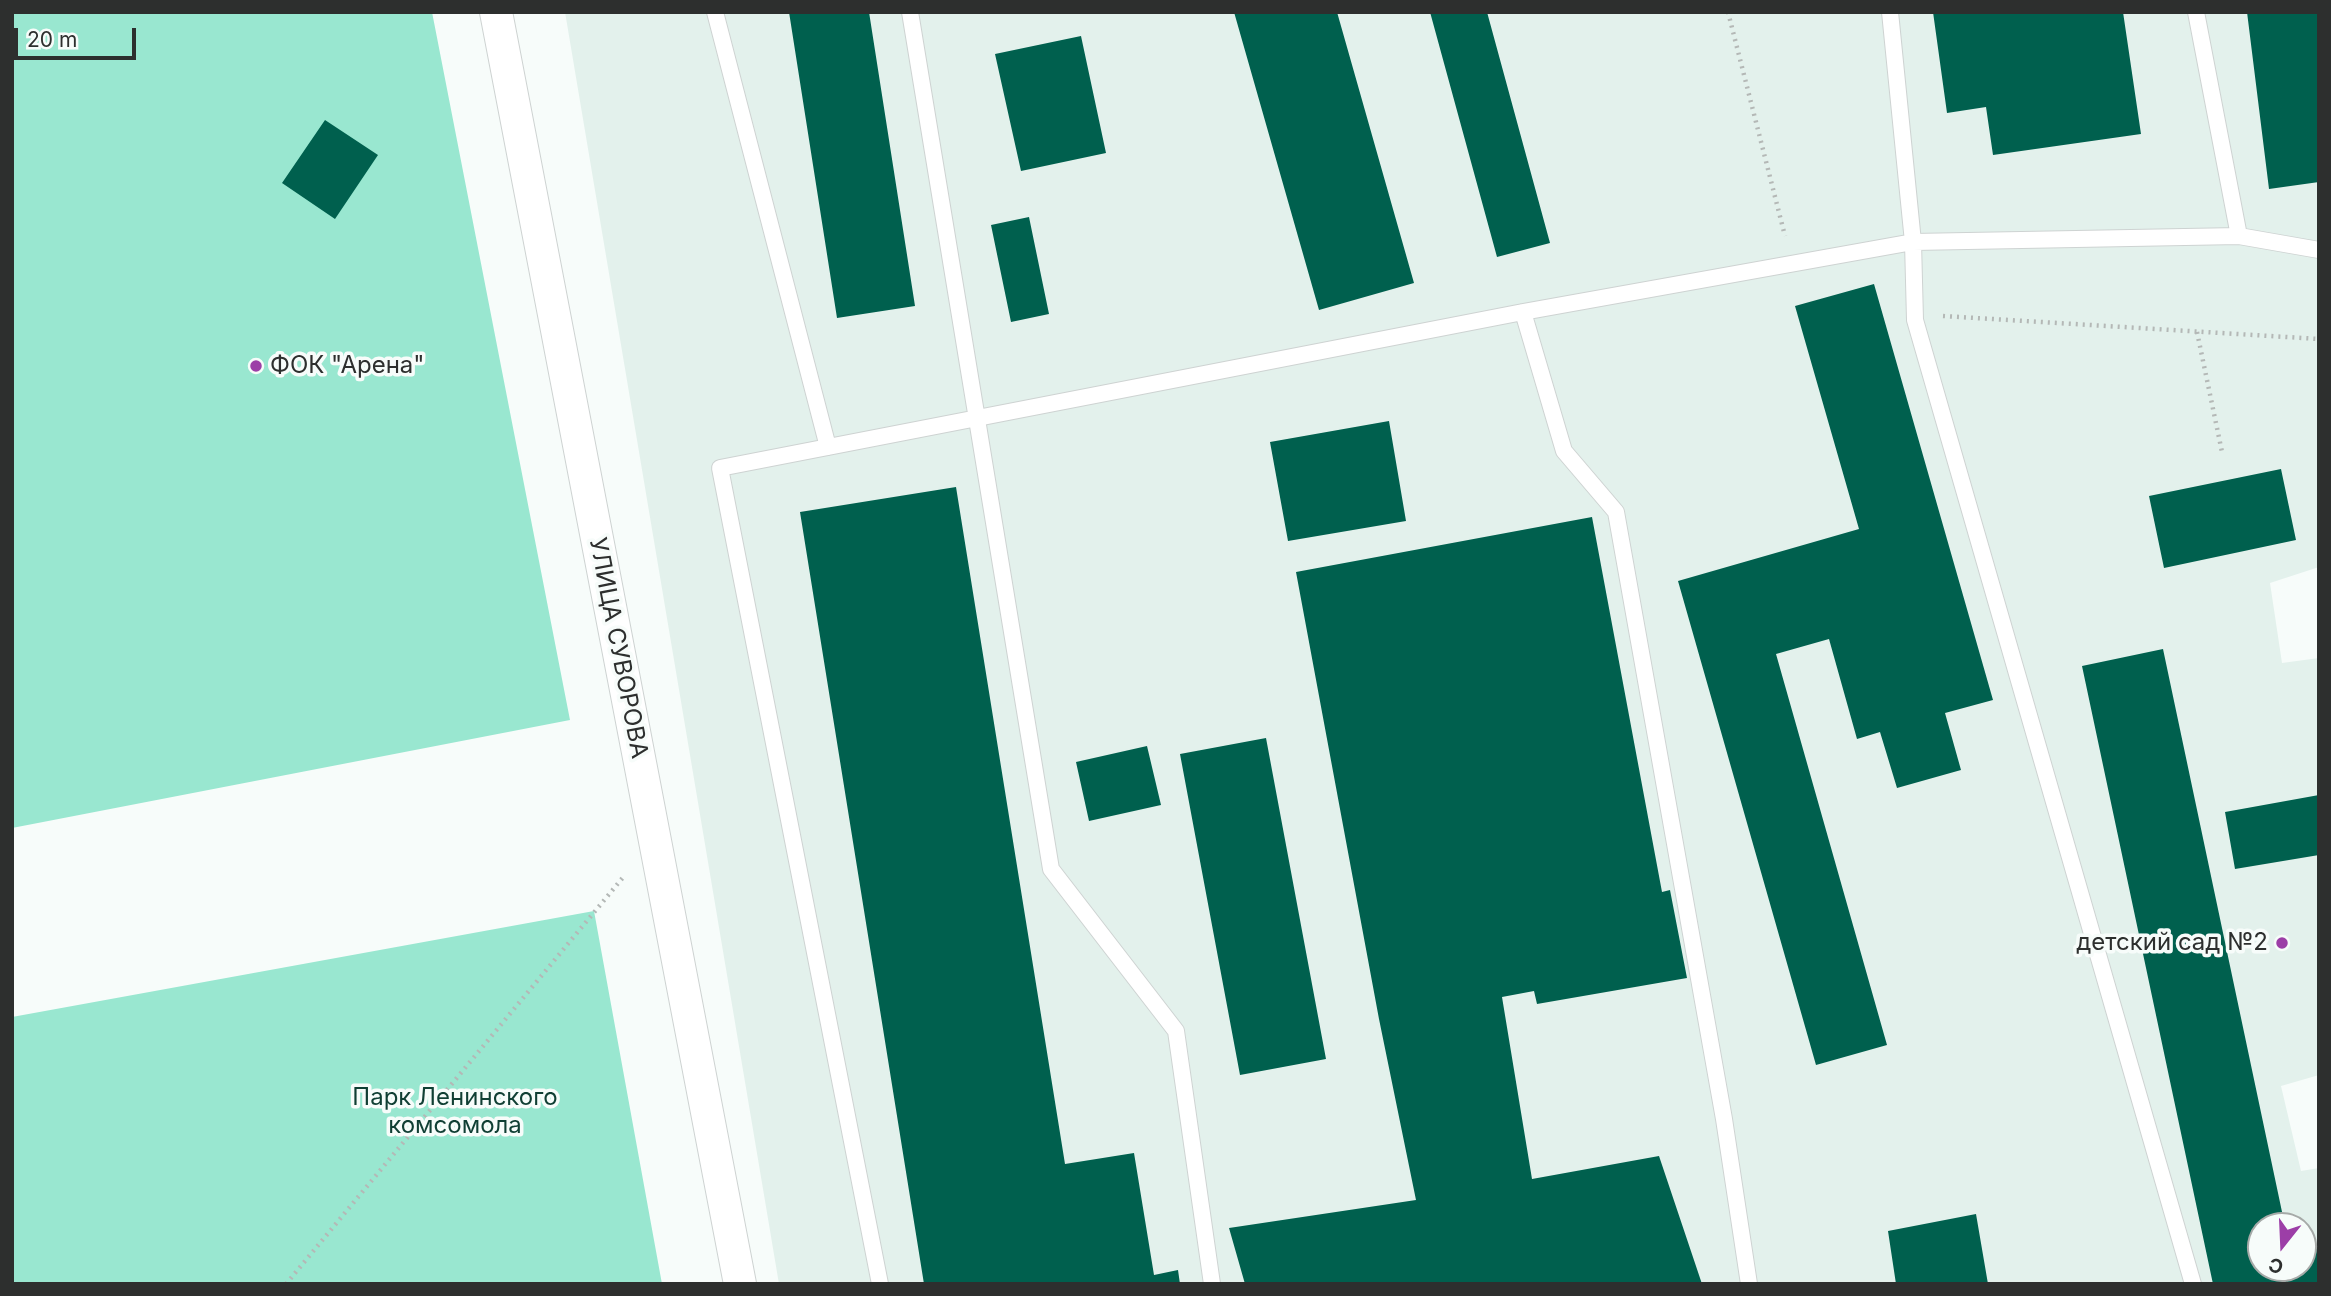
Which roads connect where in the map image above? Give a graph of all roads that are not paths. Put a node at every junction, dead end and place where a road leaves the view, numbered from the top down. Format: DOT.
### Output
graph roads {
  1 [pos="496,12"];
  2 [pos="715,12"];
  3 [pos="910,12"];
  4 [pos="1890,12"];
  5 [pos="2196,12"];
  6 [pos="2239,236"];
  7 [pos="1913,242"];
  8 [pos="2319,250"];
  9 [pos="1523,312"];
  10 [pos="975,418"];
  11 [pos="828,447"];
  12 [pos="740,1284"];
  13 [pos="880,1284"];
  14 [pos="1212,1284"];
  15 [pos="1749,1284"];
  16 [pos="2193,1284"];
  1 -- 12 [label="street, УЛИЦА СУВОРОВА"];
  2 -- 11 [label="lane"];
  3 -- 10 [label="lane"];
  4 -- 7 [label="lane"];
  5 -- 6 [label="lane"];
  6 -- 7 [label="lane"];
  6 -- 8 [label="lane"];
  7 -- 9 [label="lane"];
  7 -- 16 [label="lane"];
  9 -- 10 [label="lane"];
  9 -- 15 [label="lane"];
  10 -- 11 [label="lane"];
  10 -- 14 [label="lane"];
  11 -- 13 [label="lane"];
}
